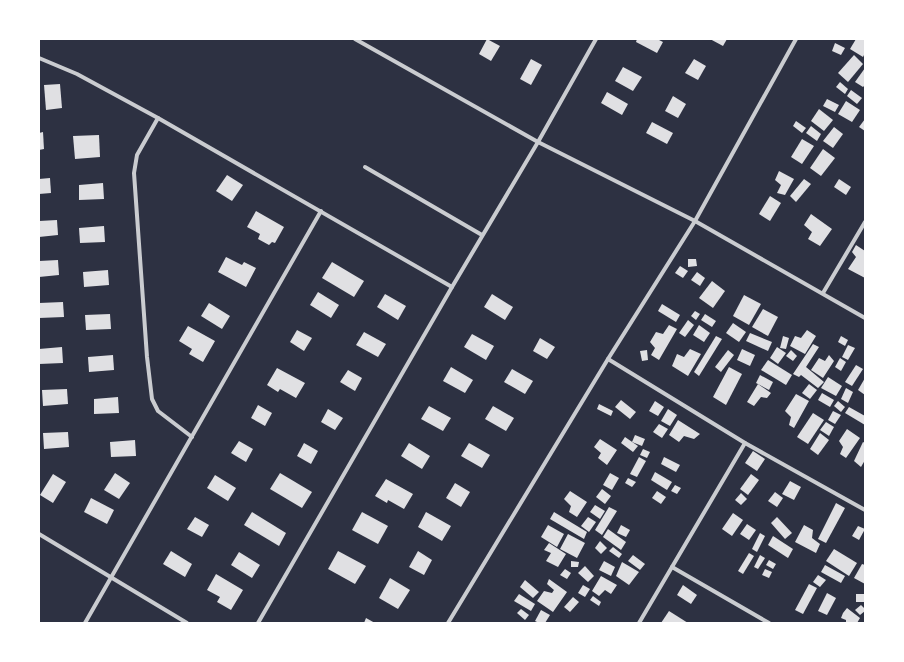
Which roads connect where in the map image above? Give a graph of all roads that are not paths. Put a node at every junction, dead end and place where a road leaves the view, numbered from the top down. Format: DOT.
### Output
graph roads {
  1 [pos="355,39"];
  2 [pos="596,39"];
  3 [pos="796,39"];
  4 [pos="39,58"];
  5 [pos="158,118"];
  6 [pos="538,142"];
  7 [pos="365,167"];
  8 [pos="321,211"];
  9 [pos="695,221"];
  10 [pos="865,222"];
  11 [pos="482,235"];
  12 [pos="452,287"];
  13 [pos="823,294"];
  14 [pos="865,318"];
  15 [pos="608,359"];
  16 [pos="192,437"];
  17 [pos="745,443"];
  18 [pos="865,510"];
  19 [pos="39,534"];
  20 [pos="672,567"];
  21 [pos="111,578"];
  22 [pos="85,623"];
  23 [pos="187,623"];
  24 [pos="258,623"];
  25 [pos="448,623"];
  26 [pos="638,623"];
  27 [pos="769,623"];
  1 -- 6 [label="street"];
  2 -- 6 [label="street"];
  3 -- 9 [label="street"];
  4 -- 5 [label="street"];
  5 -- 8 [label="street"];
  5 -- 16 [label="street"];
  6 -- 9 [label="street"];
  6 -- 11 [label="street"];
  7 -- 11 [label="street"];
  8 -- 12 [label="street"];
  8 -- 16 [label="street"];
  9 -- 13 [label="street"];
  9 -- 15 [label="street"];
  10 -- 13 [label="street"];
  11 -- 12 [label="street"];
  12 -- 24 [label="street"];
  13 -- 14 [label="street"];
  15 -- 17 [label="street"];
  15 -- 25 [label="street"];
  16 -- 21 [label="street"];
  17 -- 18 [label="street"];
  17 -- 20 [label="street"];
  19 -- 21 [label="street"];
  20 -- 26 [label="street"];
  20 -- 27 [label="street"];
  21 -- 22 [label="street"];
  21 -- 23 [label="street"];
}
